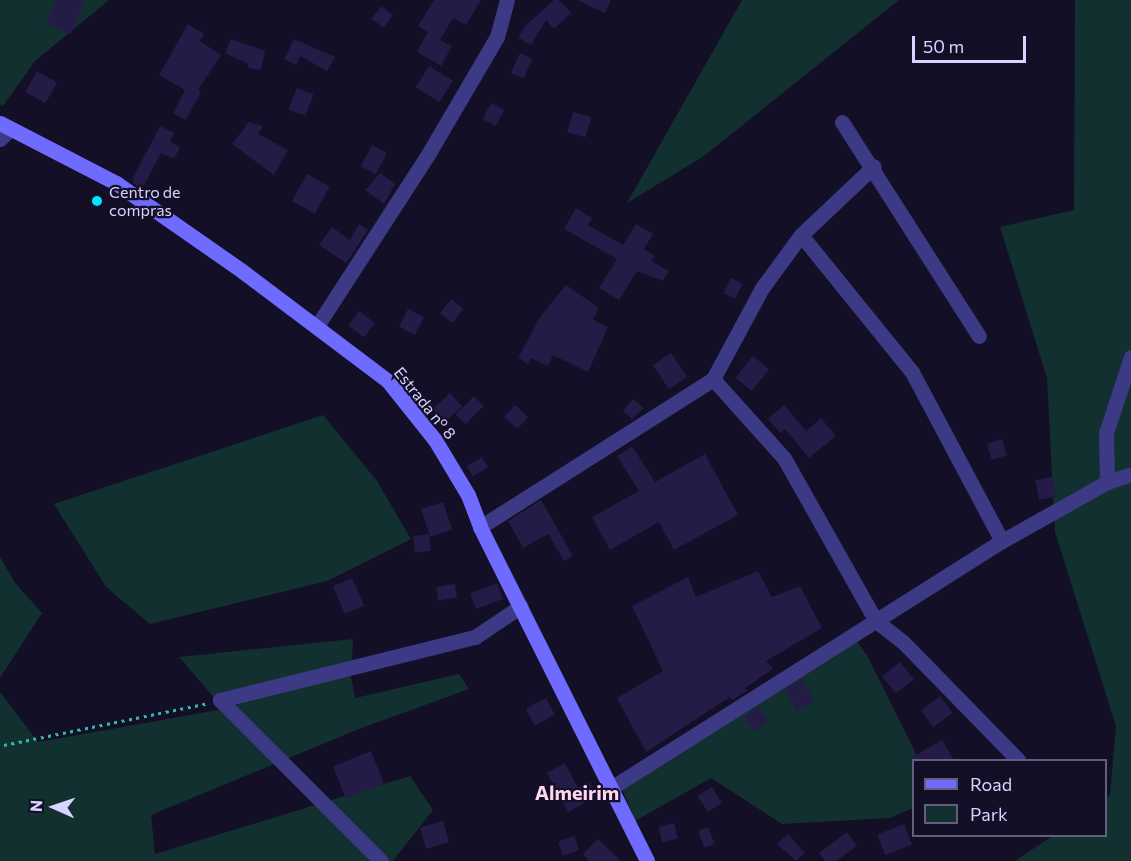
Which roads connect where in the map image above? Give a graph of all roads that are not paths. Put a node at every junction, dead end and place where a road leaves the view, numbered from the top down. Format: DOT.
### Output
graph roads {
  1 [pos="507,0"];
  2 [pos="842,122"];
  3 [pos="4,130"];
  4 [pos="874,166"];
  5 [pos="801,236"];
  6 [pos="317,326"];
  7 [pos="979,336"];
  8 [pos="1131,357"];
  9 [pos="713,379"];
  10 [pos="1131,474"];
  11 [pos="1107,482"];
  12 [pos="480,527"];
  13 [pos="1002,541"];
  14 [pos="521,606"];
  15 [pos="876,621"];
  16 [pos="1017,759"];
  17 [pos="611,788"];
  18 [pos="381,861"];
  19 [pos="647,861"];
  1 -- 6 [label="street"];
  2 -- 4 [label="street"];
  3 -- 6 [label="main road, Estrada nº 8"];
  4 -- 5 [label="street"];
  4 -- 7 [label="street"];
  5 -- 9 [label="street"];
  5 -- 13 [label="street"];
  6 -- 12 [label="main road, Estrada nº 8"];
  8 -- 11 [label="street"];
  9 -- 12 [label="street"];
  9 -- 15 [label="street"];
  10 -- 11 [label="street"];
  11 -- 13 [label="street"];
  12 -- 14 [label="main road, Estrada nº 8"];
  13 -- 15 [label="street"];
  14 -- 17 [label="main road, Estrada nº 8"];
  14 -- 18 [label="street"];
  15 -- 16 [label="street"];
  15 -- 17 [label="street"];
  17 -- 19 [label="main road, Estrada nº 8"];
}
